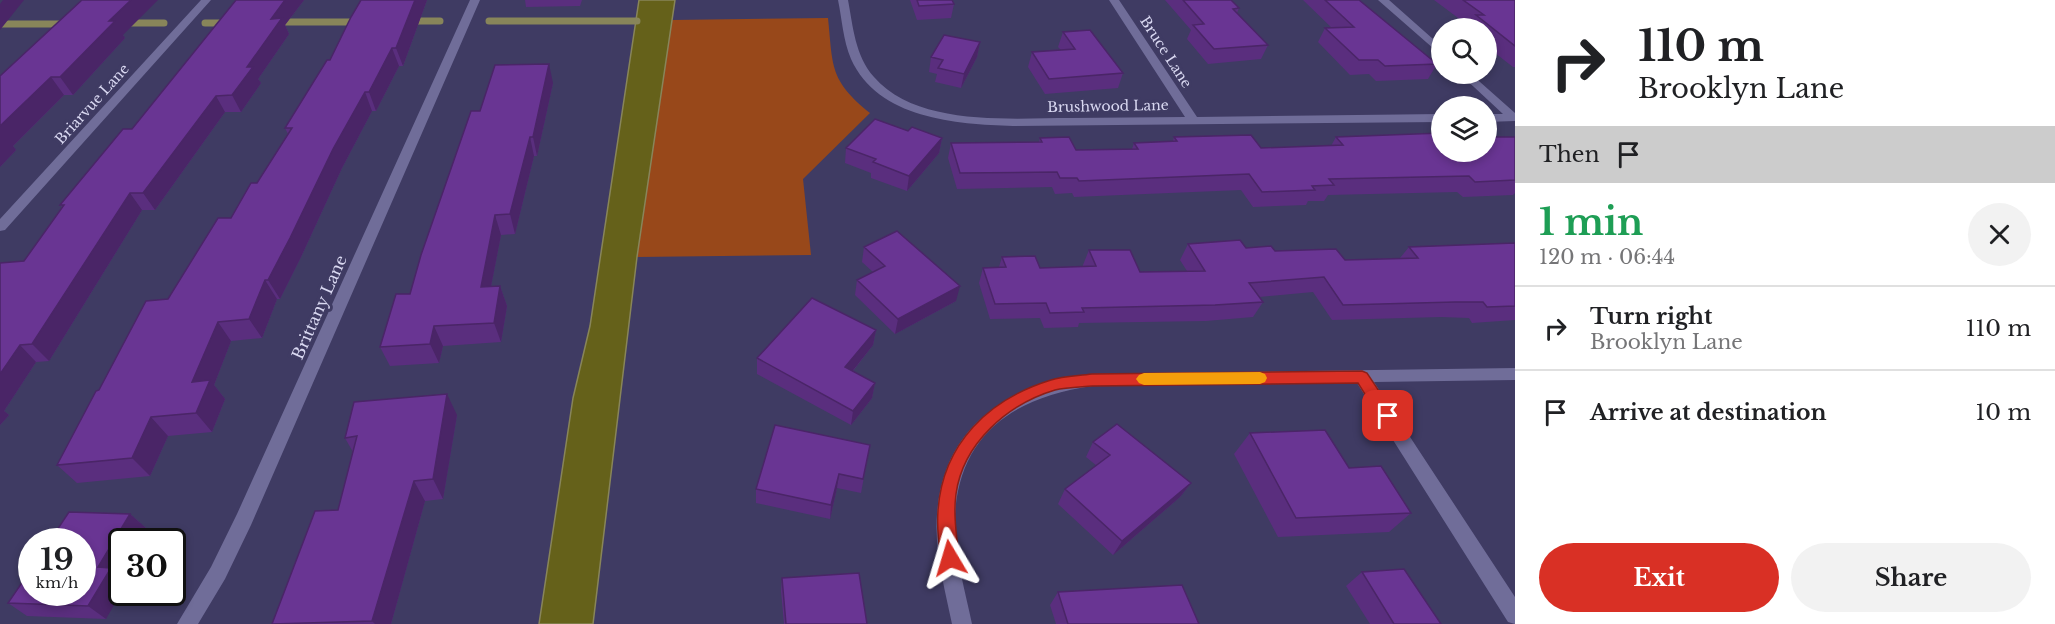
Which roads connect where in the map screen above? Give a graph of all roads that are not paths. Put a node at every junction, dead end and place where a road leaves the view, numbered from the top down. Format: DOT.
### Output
graph roads {
  1 [pos="206,0"];
  2 [pos="475,0"];
  3 [pos="843,0"];
  4 [pos="1113,0"];
  5 [pos="1383,0"];
  6 [pos="1431,43"];
  7 [pos="1476,84"];
  8 [pos="1514,117"];
  9 [pos="1431,118"];
  10 [pos="1497,118"];
  11 [pos="1192,120"];
  12 [pos="0,227"];
  13 [pos="1515,374"];
  14 [pos="1362,377"];
  15 [pos="1515,615"];
  16 [pos="187,624"];
  17 [pos="962,624"];
  1 -- 12 [label="street, Briarvue Lane"];
  2 -- 16 [label="street, Brittany Lane"];
  3 -- 11 [label="street, Brushwood Lane"];
  4 -- 11 [label="street, Bruce Lane"];
  5 -- 6 [label="street"];
  7 -- 8 [label="street"];
  8 -- 10 [label="street"];
  9 -- 11 [label="street, Brushwood Lane"];
  13 -- 14 [label="street"];
  14 -- 15 [label="street"];
  14 -- 17 [label="street"];
}
